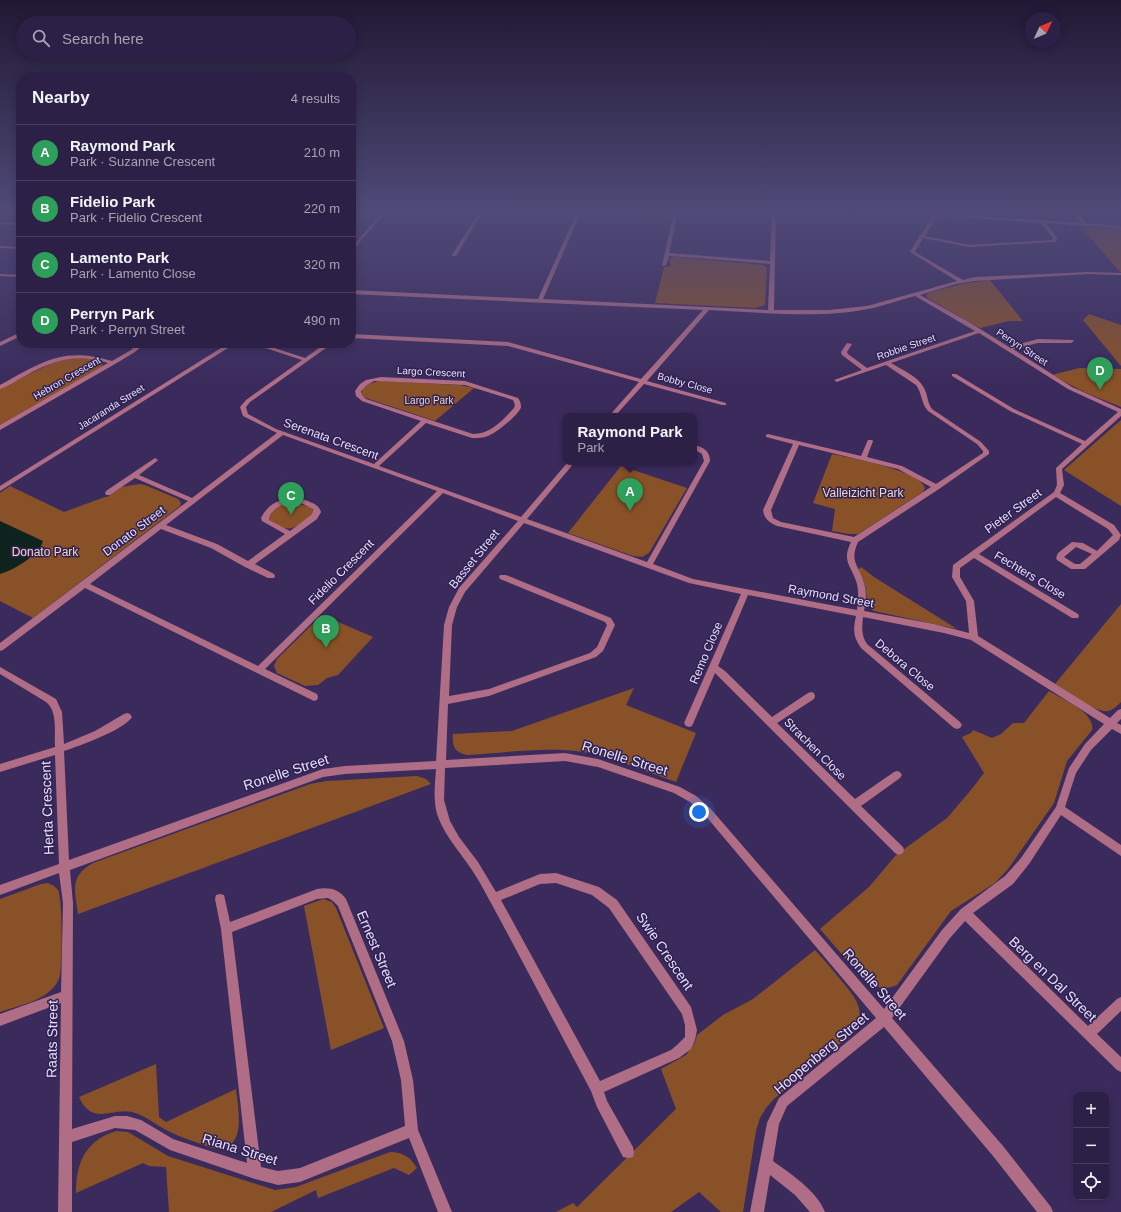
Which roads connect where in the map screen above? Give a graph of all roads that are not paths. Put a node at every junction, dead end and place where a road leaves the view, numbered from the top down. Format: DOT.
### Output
graph roads {
  1 [pos="554,269"];
  2 [pos="772,269"];
  3 [pos="939,269"];
  4 [pos="1121,274"];
  5 [pos="0,276"];
  6 [pos="16,276"];
  7 [pos="961,281"];
  8 [pos="356,292"];
  9 [pos="915,294"];
  10 [pos="540,301"];
  11 [pos="707,309"];
  12 [pos="771,312"];
  13 [pos="980,331"];
  14 [pos="16,336"];
  15 [pos="356,336"];
  16 [pos="1071,341"];
  17 [pos="0,344"];
  18 [pos="849,344"];
  19 [pos="137,348"];
  20 [pos="225,348"];
  21 [pos="269,348"];
  22 [pos="323,348"];
  23 [pos="1008,349"];
  24 [pos="306,360"];
  25 [pos="887,363"];
  26 [pos="113,364"];
  27 [pos="866,370"];
  28 [pos="954,375"];
  29 [pos="837,380"];
  30 [pos="642,382"];
  31 [pos="0,387"];
  32 [pos="724,404"];
  33 [pos="1121,412"];
  34 [pos="615,413"];
  35 [pos="426,420"];
  36 [pos="0,428"];
  37 [pos="282,433"];
  38 [pos="768,436"];
  39 [pos="870,441"];
  40 [pos="796,443"];
  41 [pos="1086,444"];
  42 [pos="697,448"];
  43 [pos="863,458"];
  44 [pos="155,460"];
  45 [pos="569,465"];
  46 [pos="374,467"];
  47 [pos="134,475"];
  48 [pos="937,487"];
  49 [pos="0,489"];
  50 [pos="440,491"];
  51 [pos="108,493"];
  52 [pos="1056,494"];
  53 [pos="193,501"];
  54 [pos="521,520"];
  55 [pos="161,526"];
  56 [pos="290,534"];
  57 [pos="1119,534"];
  58 [pos="855,540"];
  59 [pos="973,554"];
  60 [pos="1097,554"];
  61 [pos="248,565"];
  62 [pos="648,566"];
  63 [pos="271,576"];
  64 [pos="503,577"];
  65 [pos="84,584"];
  66 [pos="745,593"];
  67 [pos="860,613"];
  68 [pos="1075,616"];
  69 [pos="974,638"];
  70 [pos="0,648"];
  71 [pos="713,667"];
  72 [pos="0,670"];
  73 [pos="259,670"];
  74 [pos="811,696"];
  75 [pos="314,697"];
  76 [pos="444,701"];
  77 [pos="1121,713"];
  78 [pos="127,717"];
  79 [pos="771,722"];
  80 [pos="689,723"];
  81 [pos="1110,723"];
  82 [pos="957,725"];
  83 [pos="1121,730"];
  84 [pos="58,748"];
  85 [pos="441,765"];
  86 [pos="0,768"];
  87 [pos="897,775"];
  88 [pos="854,805"];
  89 [pos="1060,809"];
  90 [pos="899,850"];
  91 [pos="1121,851"];
  92 [pos="64,867"];
  93 [pos="0,890"];
  94 [pos="220,898"];
  95 [pos="494,898"];
  96 [pos="965,914"];
  97 [pos="226,929"];
  98 [pos="68,995"];
  99 [pos="1121,1003"];
  100 [pos="885,1018"];
  101 [pos="0,1020"];
  102 [pos="1088,1034"];
  103 [pos="1121,1066"];
  104 [pos="597,1089"];
  105 [pos="412,1130"];
  106 [pos="66,1138"];
  107 [pos="628,1152"];
  108 [pos="765,1164"];
  109 [pos="254,1172"];
  110 [pos="65,1212"];
  111 [pos="445,1212"];
  112 [pos="757,1212"];
  113 [pos="818,1212"];
  114 [pos="1046,1212"];
  1 -- 10 [label="street"];
  2 -- 12 [label="street"];
  3 -- 7 [label="street"];
  4 -- 7 [label="street"];
  5 -- 6 [label="street"];
  7 -- 9 [label="street"];
  8 -- 10 [label="street"];
  9 -- 12 [label="street"];
  9 -- 13 [label="street, Perryn Street"];
  10 -- 11 [label="street"];
  11 -- 12 [label="street"];
  11 -- 30 [label="street"];
  13 -- 23 [label="street, Perryn Street"];
  13 -- 25 [label="street, Robbie Street"];
  14 -- 17 [label="street"];
  15 -- 30 [label="street"];
  16 -- 23 [label="street"];
  18 -- 27 [label="street"];
  19 -- 26 [label="street, Hebron Crescent"];
  20 -- 49 [label="street, Jacaranda Street"];
  21 -- 24 [label="street"];
  22 -- 24 [label="street, Serenata Crescent"];
  23 -- 33 [label="street, Perryn Street"];
  24 -- 37 [label="street, Serenata Crescent"];
  25 -- 27 [label="street, Robbie Street"];
  25 -- 48 [label="street"];
  26 -- 31 [label="street"];
  26 -- 36 [label="street, Hebron Crescent"];
  27 -- 29 [label="street, Robbie Street"];
  28 -- 41 [label="street"];
  30 -- 32 [label="street, Bobby Close"];
  30 -- 34 [label="street"];
  33 -- 41 [label="street, Pieter Street"];
  35 -- 35 [label="street, Largo Crescent"];
  35 -- 46 [label="street"];
  37 -- 46 [label="street, Serenata Crescent"];
  37 -- 53 [label="street, Donato Street"];
  38 -- 40 [label="street"];
  39 -- 43 [label="street"];
  40 -- 43 [label="street"];
  40 -- 58 [label="street"];
  41 -- 52 [label="street, Pieter Street"];
  42 -- 62 [label="street"];
  43 -- 48 [label="street"];
  44 -- 47 [label="street"];
  45 -- 54 [label="street, Basset Street"];
  46 -- 50 [label="street, Serenata Crescent"];
  47 -- 51 [label="street"];
  47 -- 53 [label="street"];
  48 -- 58 [label="street"];
  50 -- 54 [label="street, Serenata Crescent"];
  50 -- 73 [label="street, Fidelio Crescent"];
  52 -- 57 [label="street"];
  52 -- 59 [label="street, Pieter Street"];
  53 -- 55 [label="street, Donato Street"];
  54 -- 62 [label="street, Raymond Street"];
  54 -- 76 [label="street, Basset Street"];
  55 -- 61 [label="street"];
  55 -- 65 [label="street, Donato Street"];
  56 -- 56 [label="street"];
  56 -- 61 [label="street"];
  57 -- 60 [label="street"];
  58 -- 67 [label="street, Debora Close"];
  59 -- 68 [label="street, Fechters Close"];
  59 -- 69 [label="street, Pieter Street"];
  61 -- 63 [label="street"];
  62 -- 66 [label="street, Raymond Street"];
  64 -- 76 [label="street"];
  65 -- 70 [label="street, Donato Street"];
  65 -- 73 [label="street"];
  66 -- 67 [label="street, Raymond Street"];
  66 -- 71 [label="street, Remo Close"];
  67 -- 69 [label="street, Raymond Street"];
  67 -- 82 [label="street, Debora Close"];
  69 -- 81 [label="street, Raymond Street"];
  71 -- 79 [label="street, Strachen Close"];
  71 -- 80 [label="street, Remo Close"];
  72 -- 84 [label="street, Herta Crescent"];
  73 -- 75 [label="street"];
  74 -- 79 [label="street"];
  76 -- 85 [label="street, Basset Street"];
  77 -- 81 [label="street, Hoopenberg Street"];
  78 -- 84 [label="street"];
  79 -- 88 [label="street, Strachen Close"];
  81 -- 83 [label="street, Raymond Street"];
  81 -- 89 [label="street, Hoopenberg Street"];
  84 -- 86 [label="street, Herta Crescent"];
  84 -- 92 [label="street, Herta Crescent"];
  85 -- 92 [label="street, Ronelle Street"];
  85 -- 95 [label="street"];
  85 -- 100 [label="street, Ronelle Street"];
  87 -- 88 [label="street"];
  88 -- 90 [label="street, Strachen Close"];
  89 -- 91 [label="street"];
  89 -- 96 [label="street, Hoopenberg Street"];
  92 -- 93 [label="street, Ronelle Street"];
  92 -- 98 [label="street, Raats Street"];
  94 -- 97 [label="street"];
  95 -- 104 [label="street"];
  95 -- 104 [label="street, Swie Crescent"];
  96 -- 100 [label="street, Hoopenberg Street"];
  96 -- 102 [label="street, Berg en Dal Street"];
  97 -- 105 [label="street, Ernest Street"];
  97 -- 109 [label="street"];
  98 -- 101 [label="street"];
  98 -- 106 [label="street, Raats Street"];
  99 -- 102 [label="street"];
  100 -- 108 [label="street, Hoopenberg Street"];
  100 -- 114 [label="street, Ronelle Street"];
  102 -- 103 [label="street, Berg en Dal Street"];
  104 -- 107 [label="street"];
  105 -- 109 [label="street, Riana Street"];
  105 -- 111 [label="street"];
  106 -- 109 [label="street, Riana Street"];
  106 -- 110 [label="street, Raats Street"];
  108 -- 112 [label="street, Hoopenberg Street"];
  108 -- 113 [label="street"];
}
